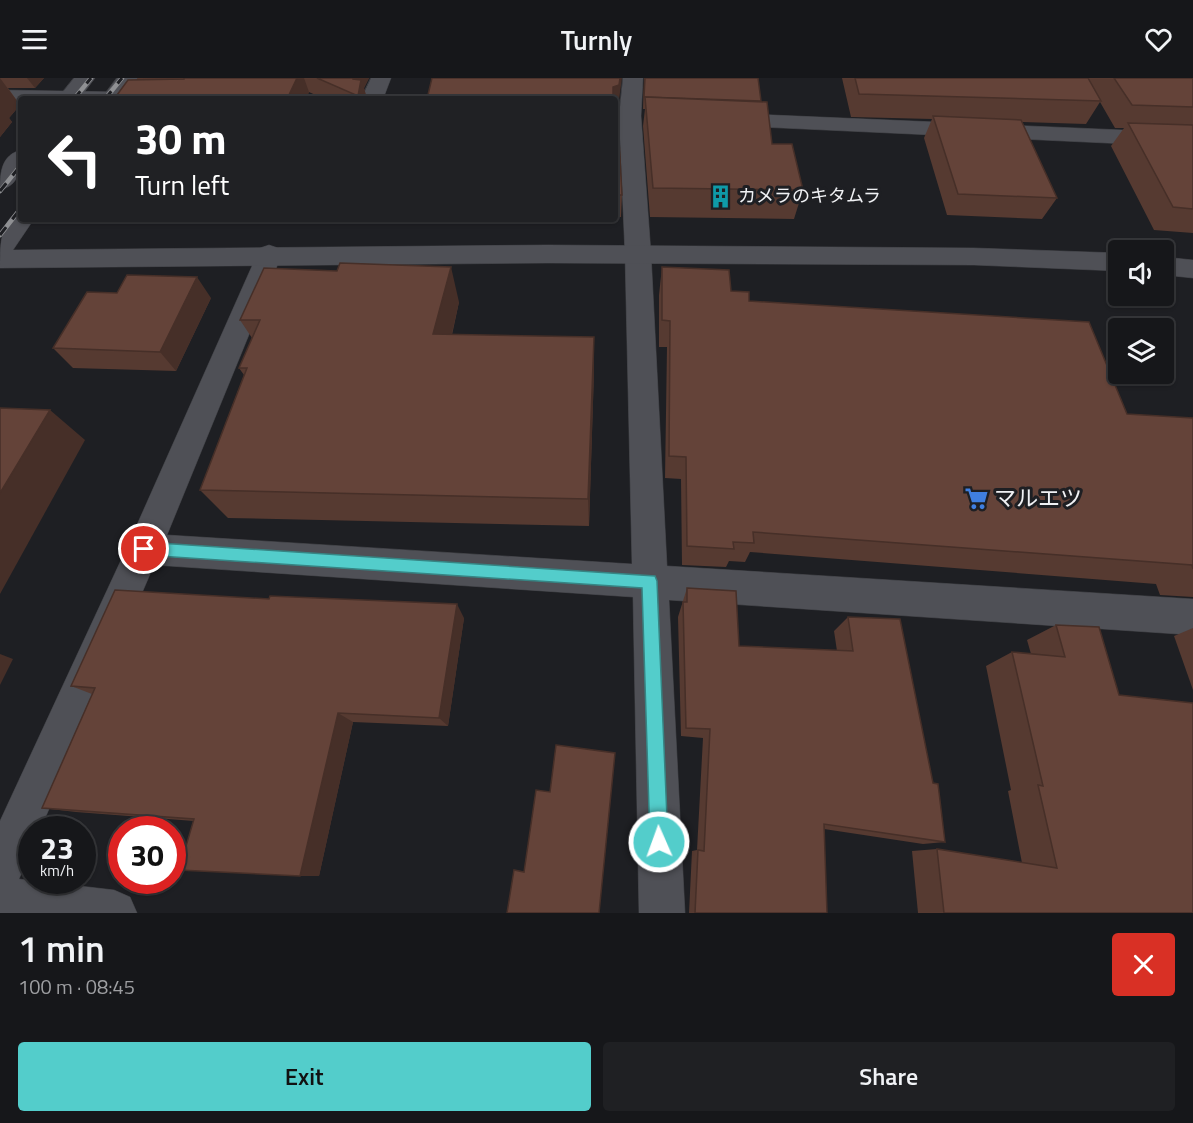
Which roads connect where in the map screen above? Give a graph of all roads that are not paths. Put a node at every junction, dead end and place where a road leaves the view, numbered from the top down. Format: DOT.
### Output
graph roads {
  1 [pos="86,78"];
  2 [pos="128,78"];
  3 [pos="381,78"];
  4 [pos="633,78"];
  5 [pos="0,96"];
  6 [pos="18,96"];
  7 [pos="71,96"];
  8 [pos="114,96"];
  9 [pos="373,96"];
  10 [pos="633,116"];
  11 [pos="701,119"];
  12 [pos="1193,140"];
  13 [pos="18,161"];
  14 [pos="0,183"];
  15 [pos="20,222"];
  16 [pos="0,249"];
  17 [pos="269,254"];
  18 [pos="638,254"];
  19 [pos="0,260"];
  20 [pos="1108,261"];
  21 [pos="1174,267"];
  22 [pos="1193,269"];
  23 [pos="144,549"];
  24 [pos="650,581"];
  25 [pos="1193,616"];
  26 [pos="0,870"];
  27 [pos="0,900"];
  28 [pos="114,913"];
  29 [pos="662,913"];
  1 -- 7 [label="street"];
  2 -- 8 [label="street"];
  3 -- 9 [label="street"];
  4 -- 10 [label="street"];
  5 -- 6 [label="street"];
  10 -- 18 [label="street"];
  11 -- 12 [label="street"];
  13 -- 14 [label="street"];
  15 -- 16 [label="street"];
  17 -- 18 [label="street"];
  17 -- 19 [label="street"];
  17 -- 23 [label="street"];
  18 -- 20 [label="street"];
  18 -- 24 [label="street"];
  21 -- 22 [label="street"];
  23 -- 24 [label="street"];
  23 -- 26 [label="street"];
  24 -- 25 [label="street"];
  24 -- 29 [label="street"];
  27 -- 28 [label="street"];
}
